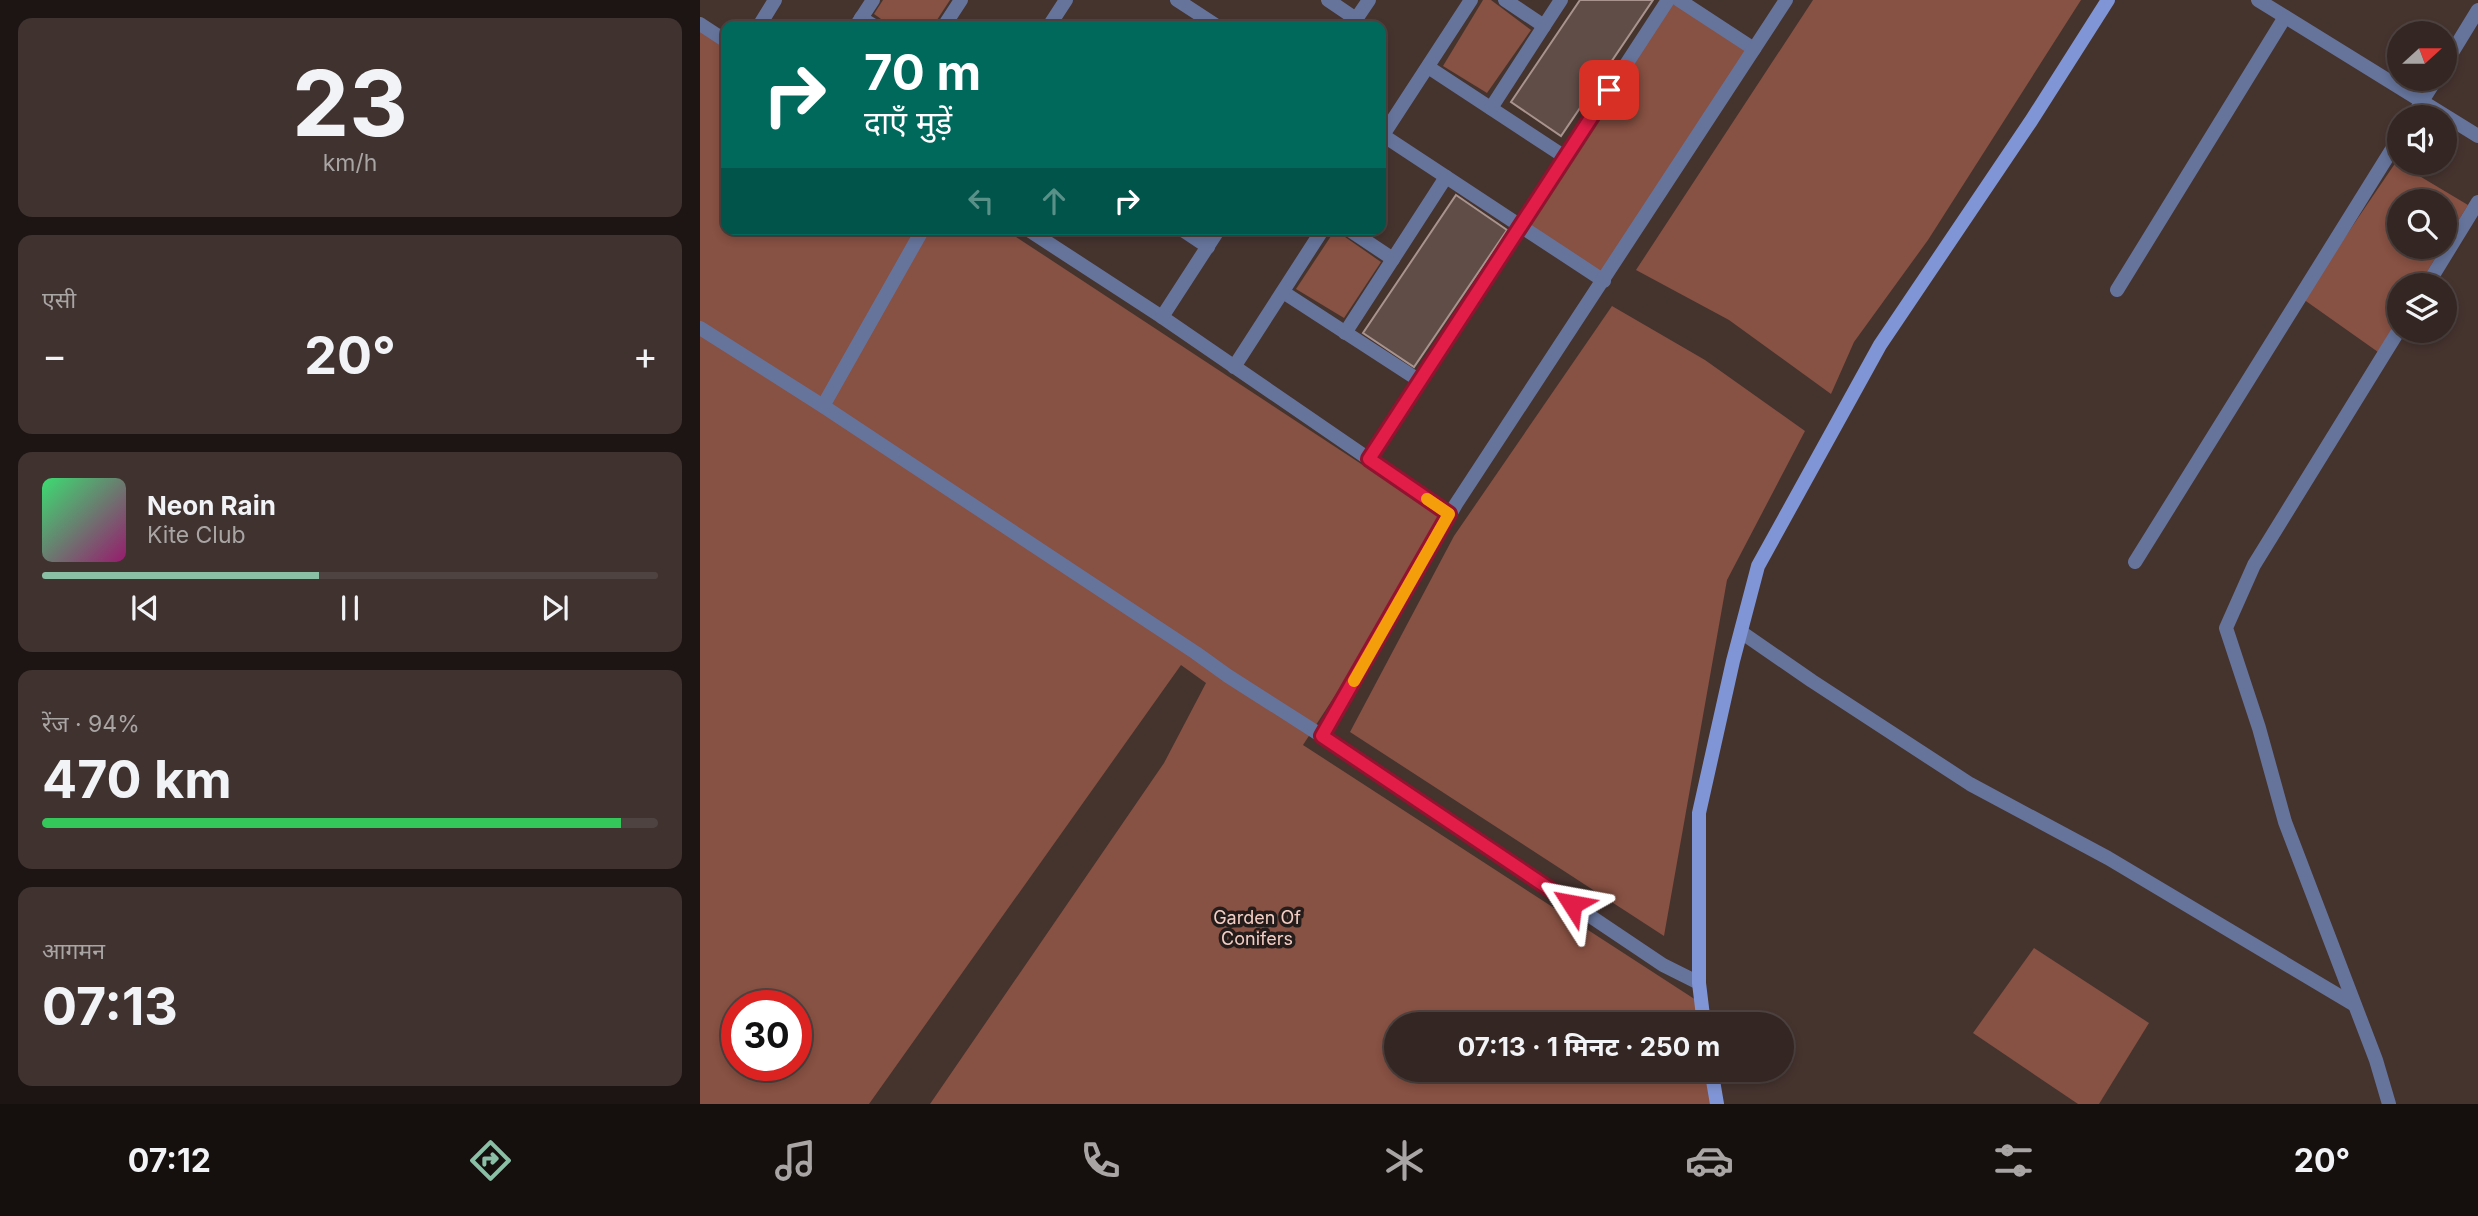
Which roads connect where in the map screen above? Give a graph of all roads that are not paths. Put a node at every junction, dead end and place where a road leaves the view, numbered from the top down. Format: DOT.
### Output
graph roads {
  1 [pos="775,0"];
  2 [pos="873,0"];
  3 [pos="961,0"];
  4 [pos="1066,0"];
  5 [pos="1178,0"];
  6 [pos="1328,0"];
  7 [pos="1369,0"];
  8 [pos="1471,0"];
  9 [pos="1505,0"];
  10 [pos="1561,0"];
  11 [pos="1668,0"];
  12 [pos="1679,0"];
  13 [pos="1786,0"];
  14 [pos="2108,0"];
  15 [pos="2258,0"];
  16 [pos="2478,10"];
  17 [pos="2285,18"];
  18 [pos="761,21"];
  19 [pos="865,21"];
  20 [pos="946,21"];
  21 [pos="1052,21"];
  22 [pos="1210,21"];
  23 [pos="1353,21"];
  24 [pos="1355,21"];
  25 [pos="700,24"];
  26 [pos="1544,26"];
  27 [pos="721,38"];
  28 [pos="2457,44"];
  29 [pos="1754,50"];
  30 [pos="1428,66"];
  31 [pos="2428,91"];
  32 [pos="2422,101"];
  33 [pos="2420,105"];
  34 [pos="1490,108"];
  35 [pos="1386,129"];
  36 [pos="2478,136"];
  37 [pos="1386,138"];
  38 [pos="1566,157"];
  39 [pos="2387,157"];
  40 [pos="1446,177"];
  41 [pos="2478,202"];
  42 [pos="1521,226"];
  43 [pos="920,235"];
  44 [pos="1037,235"];
  45 [pos="1190,235"];
  46 [pos="1216,235"];
  47 [pos="1319,235"];
  48 [pos="1357,235"];
  49 [pos="1208,247"];
  50 [pos="1393,259"];
  51 [pos="2434,273"];
  52 [pos="1604,281"];
  53 [pos="2117,290"];
  54 [pos="1283,292"];
  55 [pos="1162,317"];
  56 [pos="700,328"];
  57 [pos="1345,332"];
  58 [pos="2391,343"];
  59 [pos="1234,367"];
  60 [pos="1420,381"];
  61 [pos="823,405"];
  62 [pos="1369,459"];
  63 [pos="1449,514"];
  64 [pos="2136,562"];
  65 [pos="1741,632"];
  66 [pos="1322,736"];
  67 [pos="1699,983"];
  68 [pos="2353,1004"];
  69 [pos="1703,1012"];
  70 [pos="1713,1082"];
  71 [pos="1717,1104"];
  72 [pos="2389,1104"];
  1 -- 18 [label="street"];
  2 -- 19 [label="street"];
  3 -- 20 [label="street"];
  4 -- 21 [label="street"];
  5 -- 22 [label="street"];
  6 -- 23 [label="street"];
  7 -- 24 [label="street"];
  8 -- 30 [label="street"];
  9 -- 26 [label="street"];
  10 -- 26 [label="street"];
  11 -- 38 [label="street"];
  12 -- 29 [label="street"];
  13 -- 29 [label="street"];
  14 -- 65 [label="street"];
  15 -- 17 [label="street"];
  16 -- 28 [label="street"];
  17 -- 32 [label="street"];
  17 -- 53 [label="street"];
  25 -- 27 [label="street"];
  26 -- 34 [label="street"];
  29 -- 52 [label="street"];
  30 -- 34 [label="street"];
  30 -- 35 [label="street"];
  31 -- 32 [label="street"];
  32 -- 33 [label="street"];
  32 -- 36 [label="street"];
  34 -- 38 [label="street"];
  37 -- 40 [label="street"];
  38 -- 42 [label="street"];
  39 -- 64 [label="street"];
  40 -- 42 [label="street"];
  40 -- 50 [label="street"];
  41 -- 51 [label="street"];
  42 -- 52 [label="street"];
  42 -- 60 [label="street"];
  43 -- 61 [label="street"];
  44 -- 55 [label="street"];
  45 -- 49 [label="street"];
  46 -- 49 [label="street"];
  47 -- 54 [label="street"];
  48 -- 50 [label="street"];
  49 -- 55 [label="street"];
  50 -- 57 [label="street"];
  52 -- 63 [label="street"];
  54 -- 57 [label="street"];
  54 -- 59 [label="street"];
  55 -- 59 [label="street"];
  56 -- 61 [label="street"];
  57 -- 60 [label="street"];
  58 -- 68 [label="street"];
  59 -- 62 [label="street"];
  60 -- 62 [label="street"];
  61 -- 66 [label="street"];
  62 -- 63 [label="street"];
  63 -- 66 [label="street"];
  65 -- 67 [label="street"];
  65 -- 68 [label="street"];
  66 -- 67 [label="street"];
  67 -- 69 [label="street"];
  68 -- 72 [label="street"];
  70 -- 71 [label="street"];
}
